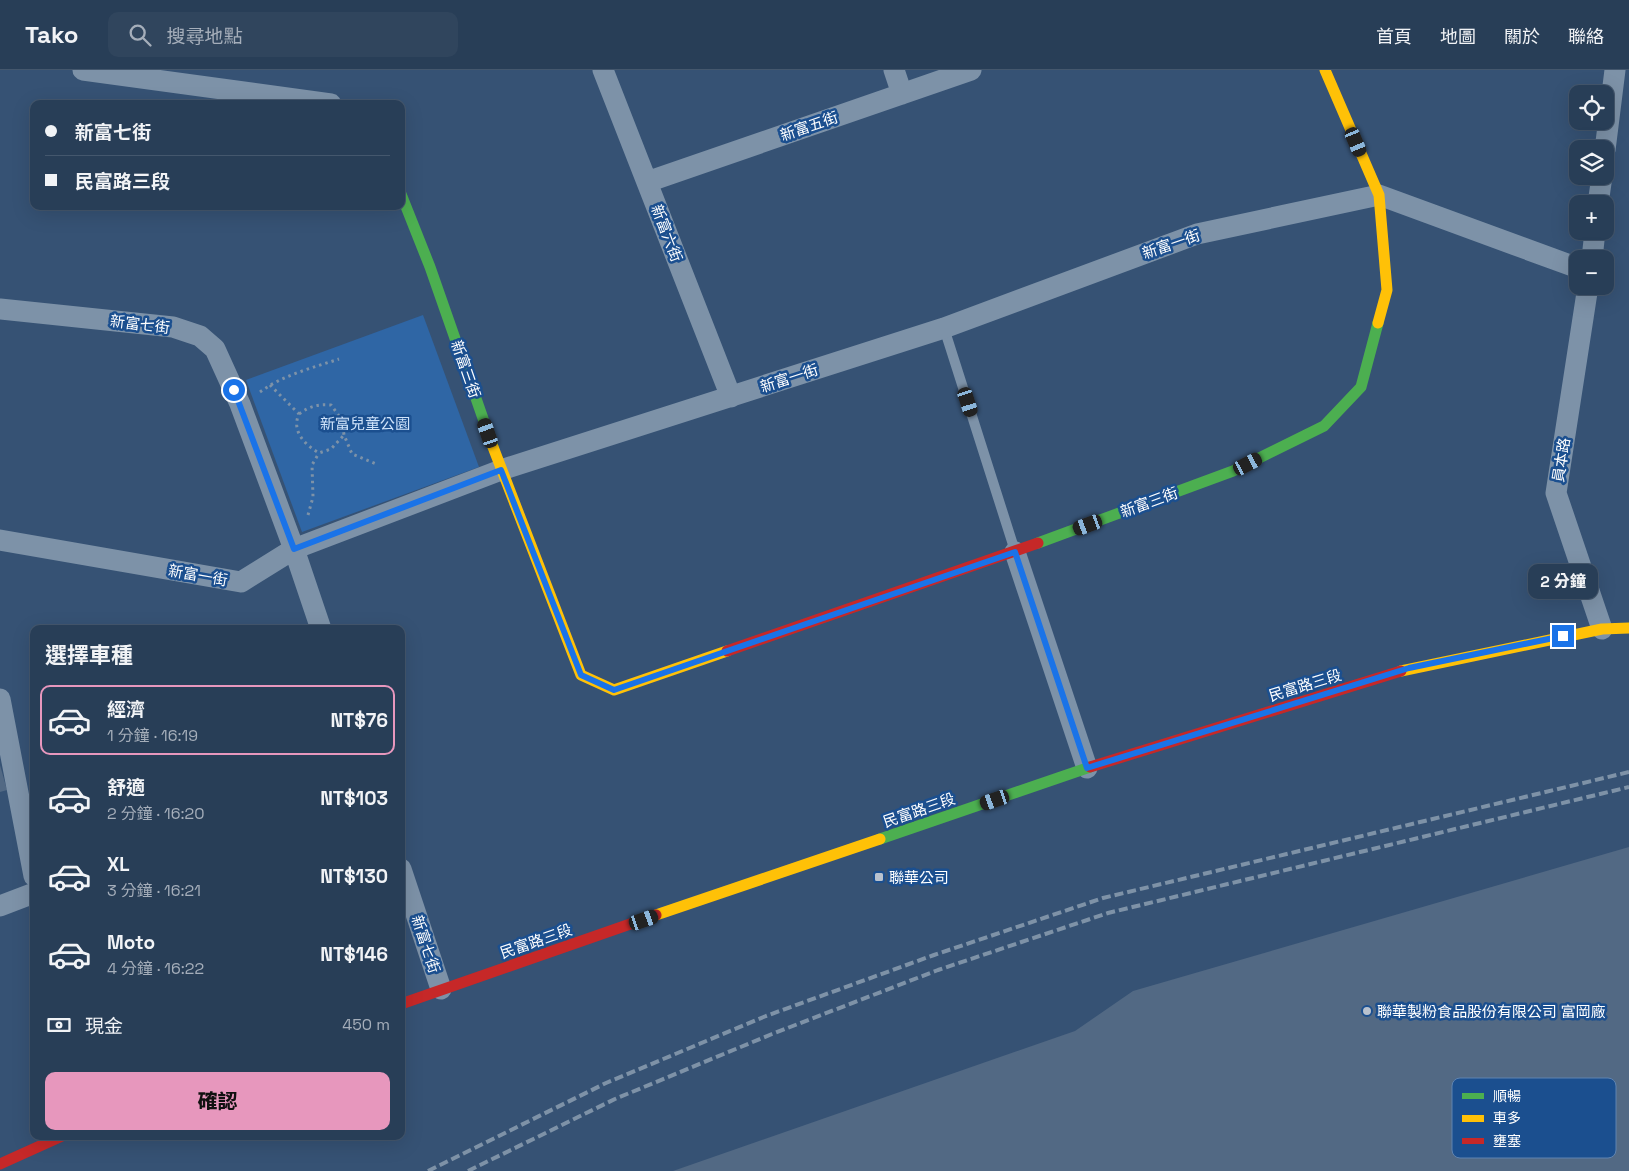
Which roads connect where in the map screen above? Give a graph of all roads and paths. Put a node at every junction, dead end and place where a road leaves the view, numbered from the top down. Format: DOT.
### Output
graph roads {
  1 [pos="83,70"];
  2 [pos="603,70"];
  3 [pos="894,70"];
  4 [pos="971,70"];
  5 [pos="1325,70"];
  6 [pos="1615,70"];
  7 [pos="902,94"];
  8 [pos="302,100"];
  9 [pos="1606,140"];
  10 [pos="647,182"];
  11 [pos="1379,196"];
  12 [pos="405,204"];
  13 [pos="1569,265"];
  14 [pos="1587,295"];
  15 [pos="0,309"];
  16 [pos="944,328"];
  17 [pos="339,359"];
  18 [pos="270,385"];
  19 [pos="731,397"];
  20 [pos="240,404"];
  21 [pos="299,414"];
  22 [pos="344,435"];
  23 [pos="319,453"];
  24 [pos="376,464"];
  25 [pos="501,470"];
  26 [pos="305,524"];
  27 [pos="0,540"];
  28 [pos="294,549"];
  29 [pos="1015,552"];
  30 [pos="320,625"];
  31 [pos="1629,628"];
  32 [pos="1602,629"];
  33 [pos="0,699"];
  34 [pos="1087,768"];
  35 [pos="30,855"];
  36 [pos="405,882"];
  37 [pos="30,895"];
  38 [pos="0,906"];
  39 [pos="441,989"];
  40 [pos="405,1002"];
  41 [pos="53,1140"];
  42 [pos="0,1164"];
  1 -- 8 [label="street"];
  2 -- 10 [label="street, 新富六街"];
  3 -- 7 [label="street"];
  4 -- 7 [label="street, 新富五街"];
  5 -- 11 [label="street, 新富三街"];
  6 -- 9 [label="street"];
  7 -- 10 [label="street, 新富五街"];
  10 -- 19 [label="street, 新富六街"];
  11 -- 13 [label="street"];
  11 -- 16 [label="street, 新富一街"];
  11 -- 29 [label="street, 新富三街"];
  12 -- 25 [label="street, 新富三街"];
  14 -- 32 [label="street, 員本路"];
  15 -- 20 [label="street, 新富七街"];
  16 -- 19 [label="street, 新富一街"];
  16 -- 29 [label="lane"];
  17 -- 18 [label="path"];
  18 -- 20 [label="path"];
  18 -- 21 [label="path"];
  19 -- 25 [label="street, 新富一街"];
  20 -- 28 [label="street, 新富七街"];
  21 -- 22 [label="path"];
  21 -- 23 [label="path"];
  22 -- 23 [label="path"];
  22 -- 24 [label="path"];
  23 -- 26 [label="path"];
  25 -- 28 [label="street, 新富一街"];
  25 -- 29 [label="street, 新富三街"];
  27 -- 28 [label="street, 新富一街"];
  28 -- 30 [label="street, 新富七街"];
  29 -- 34 [label="street"];
  31 -- 32 [label="street, 民富路三段"];
  32 -- 34 [label="street, 民富路三段"];
  33 -- 35 [label="street"];
  34 -- 39 [label="street, 民富路三段"];
  36 -- 39 [label="street, 新富七街"];
  37 -- 38 [label="street"];
  39 -- 40 [label="street, 民富路三段"];
  41 -- 42 [label="street"];
}
